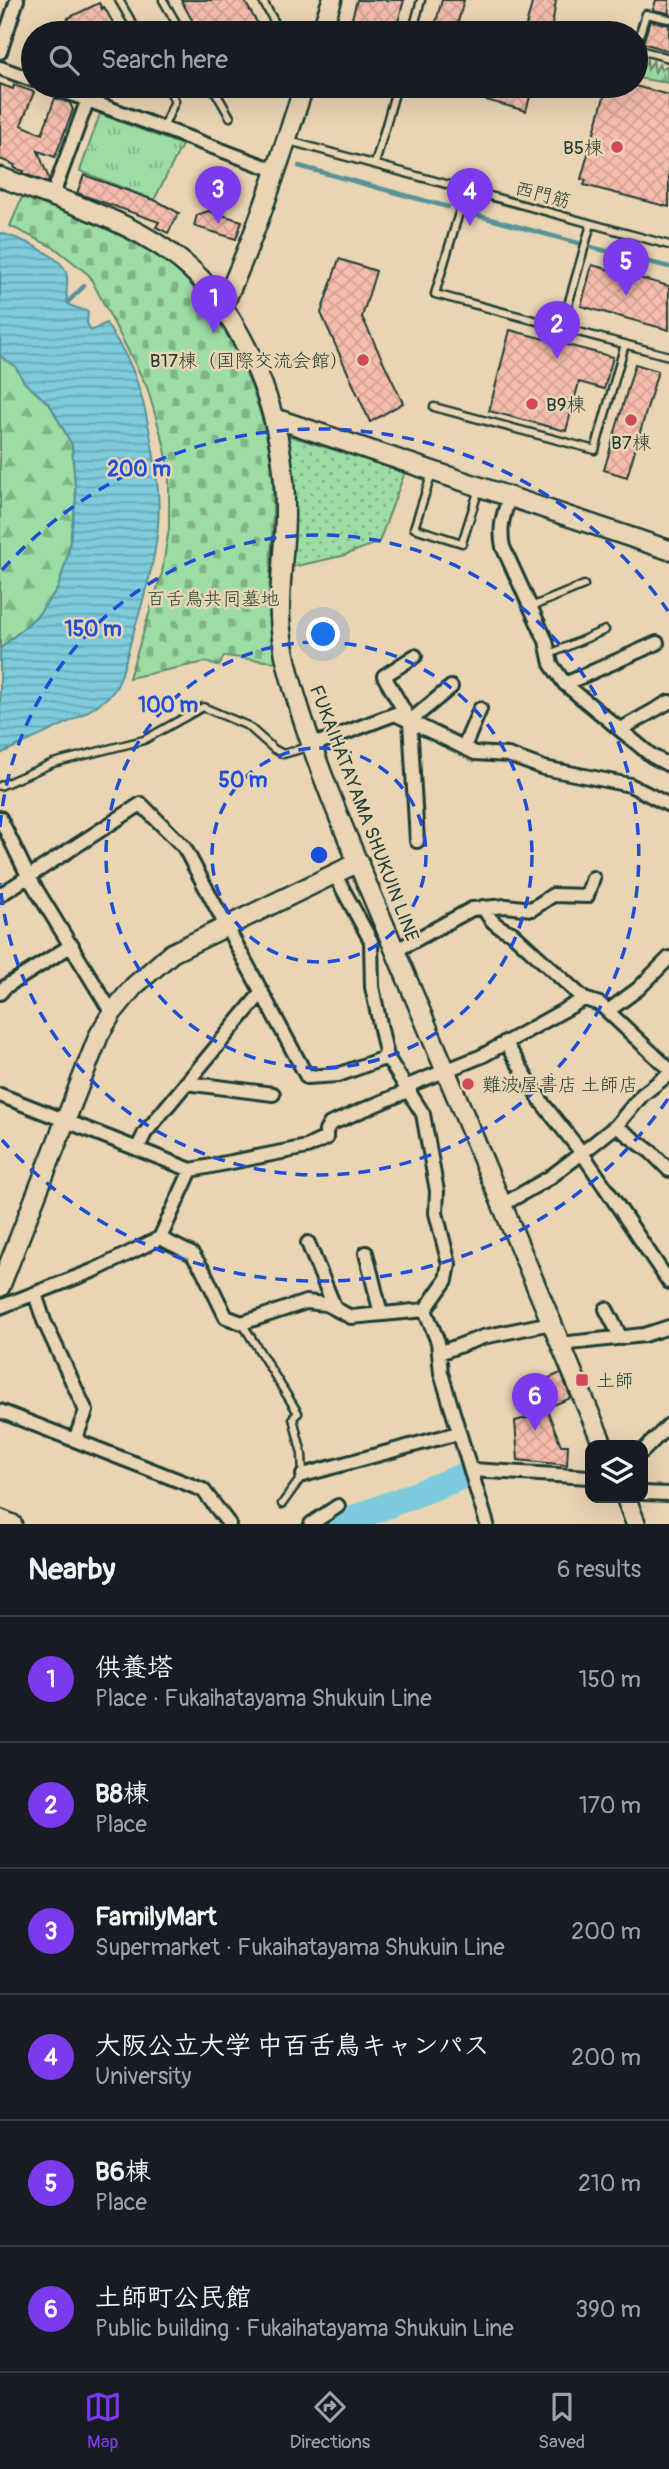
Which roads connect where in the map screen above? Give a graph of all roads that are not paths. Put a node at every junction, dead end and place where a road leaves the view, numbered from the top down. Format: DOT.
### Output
graph roads {
  1 [pos="17,0"];
  2 [pos="119,0"];
  3 [pos="163,0"];
  4 [pos="262,0"];
  5 [pos="272,0"];
  6 [pos="332,0"];
  7 [pos="421,0"];
  8 [pos="268,11"];
  9 [pos="669,19"];
  10 [pos="131,21"];
  11 [pos="175,21"];
  12 [pos="274,21"];
  13 [pos="325,21"];
  14 [pos="415,21"];
  15 [pos="644,21"];
  16 [pos="0,52"];
  17 [pos="648,52"];
  18 [pos="669,58"];
  19 [pos="0,68"];
  20 [pos="21,76"];
  21 [pos="85,98"];
  22 [pos="173,98"];
  23 [pos="219,98"];
  24 [pos="300,98"];
  25 [pos="394,98"];
  26 [pos="88,99"];
  27 [pos="230,117"];
  28 [pos="163,128"];
  29 [pos="287,140"];
  30 [pos="375,164"];
  31 [pos="277,170"];
  32 [pos="0,177"];
  33 [pos="466,189"];
  34 [pos="52,197"];
  35 [pos="591,223"];
  36 [pos="669,245"];
  37 [pos="223,306"];
  38 [pos="562,326"];
  39 [pos="625,344"];
  40 [pos="669,356"];
  41 [pos="434,407"];
  42 [pos="274,418"];
  43 [pos="432,472"];
  44 [pos="480,488"];
  45 [pos="509,498"];
  46 [pos="669,550"];
  47 [pos="584,585"];
  48 [pos="531,607"];
  49 [pos="605,630"];
  50 [pos="657,643"];
  51 [pos="550,653"];
  52 [pos="415,656"];
  53 [pos="565,684"];
  54 [pos="451,687"];
  55 [pos="669,702"];
  56 [pos="480,709"];
  57 [pos="410,721"];
  58 [pos="621,729"];
  59 [pos="313,745"];
  60 [pos="464,747"];
  61 [pos="669,765"];
  62 [pos="0,786"];
  63 [pos="669,805"];
  64 [pos="0,818"];
  65 [pos="417,841"];
  66 [pos="359,862"];
  67 [pos="335,875"];
  68 [pos="28,876"];
  69 [pos="593,878"];
  70 [pos="0,895"];
  71 [pos="483,907"];
  72 [pos="226,925"];
  73 [pos="72,946"];
  74 [pos="396,951"];
  75 [pos="669,958"];
  76 [pos="262,992"];
  77 [pos="0,993"];
  78 [pos="584,999"];
  79 [pos="608,1011"];
  80 [pos="112,1013"];
  81 [pos="505,1042"];
  82 [pos="387,1057"];
  83 [pos="445,1071"];
  84 [pos="669,1071"];
  85 [pos="186,1083"];
  86 [pos="408,1088"];
  87 [pos="273,1094"];
  88 [pos="0,1095"];
  89 [pos="64,1120"];
  90 [pos="616,1126"];
  91 [pos="137,1149"];
  92 [pos="582,1153"];
  93 [pos="191,1170"];
  94 [pos="668,1170"];
  95 [pos="502,1205"];
  96 [pos="160,1238"];
  97 [pos="308,1244"];
  98 [pos="366,1253"];
  99 [pos="669,1282"];
  100 [pos="0,1287"];
  101 [pos="34,1294"];
  102 [pos="334,1306"];
  103 [pos="0,1307"];
  104 [pos="606,1308"];
  105 [pos="425,1310"];
  106 [pos="381,1314"];
  107 [pos="242,1323"];
  108 [pos="551,1323"];
  109 [pos="669,1327"];
  110 [pos="621,1338"];
  111 [pos="560,1344"];
  112 [pos="439,1353"];
  113 [pos="0,1411"];
  114 [pos="669,1425"];
  115 [pos="458,1433"];
  116 [pos="75,1440"];
  117 [pos="601,1440"];
  118 [pos="648,1446"];
  119 [pos="472,1470"];
  120 [pos="303,1475"];
  121 [pos="585,1478"];
  122 [pos="648,1493"];
  123 [pos="669,1494"];
  124 [pos="628,1503"];
  125 [pos="282,1504"];
  126 [pos="338,1506"];
  127 [pos="0,1519"];
  128 [pos="12,1524"];
  129 [pos="229,1524"];
  130 [pos="312,1524"];
  131 [pos="487,1524"];
  132 [pos="636,1524"];
  1 -- 16 [label="street"];
  2 -- 10 [label="lane"];
  3 -- 11 [label="lane"];
  4 -- 8 [label="lane"];
  5 -- 8 [label="lane"];
  6 -- 13 [label="main road"];
  7 -- 14 [label="lane"];
  8 -- 12 [label="lane"];
  9 -- 15 [label="lane"];
  17 -- 18 [label="lane"];
  19 -- 20 [label="street"];
  21 -- 26 [label="street"];
  22 -- 28 [label="lane"];
  23 -- 27 [label="lane"];
  24 -- 29 [label="main road"];
  25 -- 30 [label="lane"];
  26 -- 28 [label="street"];
  26 -- 34 [label="street"];
  28 -- 31 [label="street"];
  29 -- 30 [label="lane, 西門筋"];
  29 -- 31 [label="main road"];
  30 -- 33 [label="lane, 西門筋"];
  31 -- 37 [label="main road"];
  32 -- 34 [label="main road, FUKAIHATAYAMA SHUKUIN LINE"];
  33 -- 35 [label="lane, 西門筋"];
  33 -- 38 [label="lane"];
  34 -- 37 [label="main road, FUKAIHATAYAMA SHUKUIN LINE"];
  35 -- 36 [label="lane, 西門筋"];
  35 -- 38 [label="lane"];
  37 -- 42 [label="main road, FUKAIHATAYAMA SHUKUIN LINE"];
  38 -- 39 [label="lane"];
  39 -- 40 [label="lane"];
  39 -- 41 [label="lane"];
  42 -- 43 [label="main road"];
  42 -- 59 [label="main road, FUKAIHATAYAMA SHUKUIN LINE"];
  43 -- 44 [label="main road"];
  43 -- 44 [label="lane"];
  44 -- 45 [label="main road"];
  45 -- 46 [label="main road"];
  45 -- 48 [label="street"];
  47 -- 48 [label="lane"];
  48 -- 51 [label="street"];
  49 -- 51 [label="lane"];
  50 -- 53 [label="street"];
  51 -- 53 [label="street"];
  52 -- 57 [label="street"];
  53 -- 58 [label="street"];
  54 -- 57 [label="street"];
  55 -- 58 [label="street"];
  56 -- 60 [label="street"];
  57 -- 59 [label="street"];
  57 -- 60 [label="street"];
  57 -- 65 [label="street"];
  58 -- 61 [label="street"];
  59 -- 62 [label="lane"];
  59 -- 66 [label="main road, FUKAIHATAYAMA SHUKUIN LINE"];
  60 -- 63 [label="street"];
  64 -- 68 [label="street"];
  66 -- 67 [label="main road"];
  66 -- 74 [label="main road, FUKAIHATAYAMA SHUKUIN LINE"];
  67 -- 72 [label="main road"];
  67 -- 82 [label="street"];
  68 -- 70 [label="street"];
  68 -- 72 [label="street"];
  68 -- 73 [label="street"];
  69 -- 71 [label="street"];
  71 -- 74 [label="street"];
  71 -- 78 [label="street"];
  72 -- 76 [label="street"];
  72 -- 80 [label="main road"];
  73 -- 77 [label="street"];
  73 -- 80 [label="street"];
  74 -- 83 [label="main road, FUKAIHATAYAMA SHUKUIN LINE"];
  75 -- 79 [label="street"];
  76 -- 82 [label="street"];
  76 -- 85 [label="street"];
  78 -- 79 [label="street"];
  78 -- 81 [label="street"];
  79 -- 84 [label="street"];
  80 -- 89 [label="main road"];
  81 -- 83 [label="street"];
  81 -- 92 [label="street"];
  82 -- 86 [label="street"];
  83 -- 86 [label="street"];
  83 -- 95 [label="main road, FUKAIHATAYAMA SHUKUIN LINE"];
  84 -- 90 [label="street"];
  85 -- 87 [label="street"];
  85 -- 91 [label="street"];
  86 -- 93 [label="street"];
  86 -- 105 [label="street"];
  88 -- 89 [label="street"];
  89 -- 91 [label="street"];
  89 -- 100 [label="main road"];
  90 -- 92 [label="street"];
  90 -- 94 [label="street"];
  91 -- 93 [label="street"];
  92 -- 95 [label="street"];
  92 -- 99 [label="street"];
  93 -- 96 [label="street"];
  95 -- 108 [label="main road, FUKAIHATAYAMA SHUKUIN LINE"];
  96 -- 101 [label="street"];
  96 -- 107 [label="street"];
  97 -- 102 [label="street"];
  98 -- 106 [label="street"];
  101 -- 103 [label="street"];
  101 -- 116 [label="street"];
  102 -- 106 [label="street"];
  102 -- 107 [label="street"];
  104 -- 110 [label="street"];
  105 -- 106 [label="street"];
  105 -- 112 [label="street"];
  107 -- 120 [label="lane"];
  108 -- 111 [label="main road, FUKAIHATAYAMA SHUKUIN LINE"];
  108 -- 112 [label="street"];
  109 -- 110 [label="street"];
  110 -- 111 [label="street"];
  111 -- 117 [label="main road, FUKAIHATAYAMA SHUKUIN LINE"];
  112 -- 115 [label="street"];
  113 -- 116 [label="street"];
  114 -- 118 [label="street"];
  115 -- 119 [label="street"];
  115 -- 120 [label="street"];
  116 -- 129 [label="street"];
  119 -- 121 [label="street"];
  119 -- 131 [label="street"];
  120 -- 125 [label="lane"];
  122 -- 123 [label="street"];
  124 -- 132 [label="main road"];
  126 -- 130 [label="street"];
  127 -- 128 [label="main road"];
}
